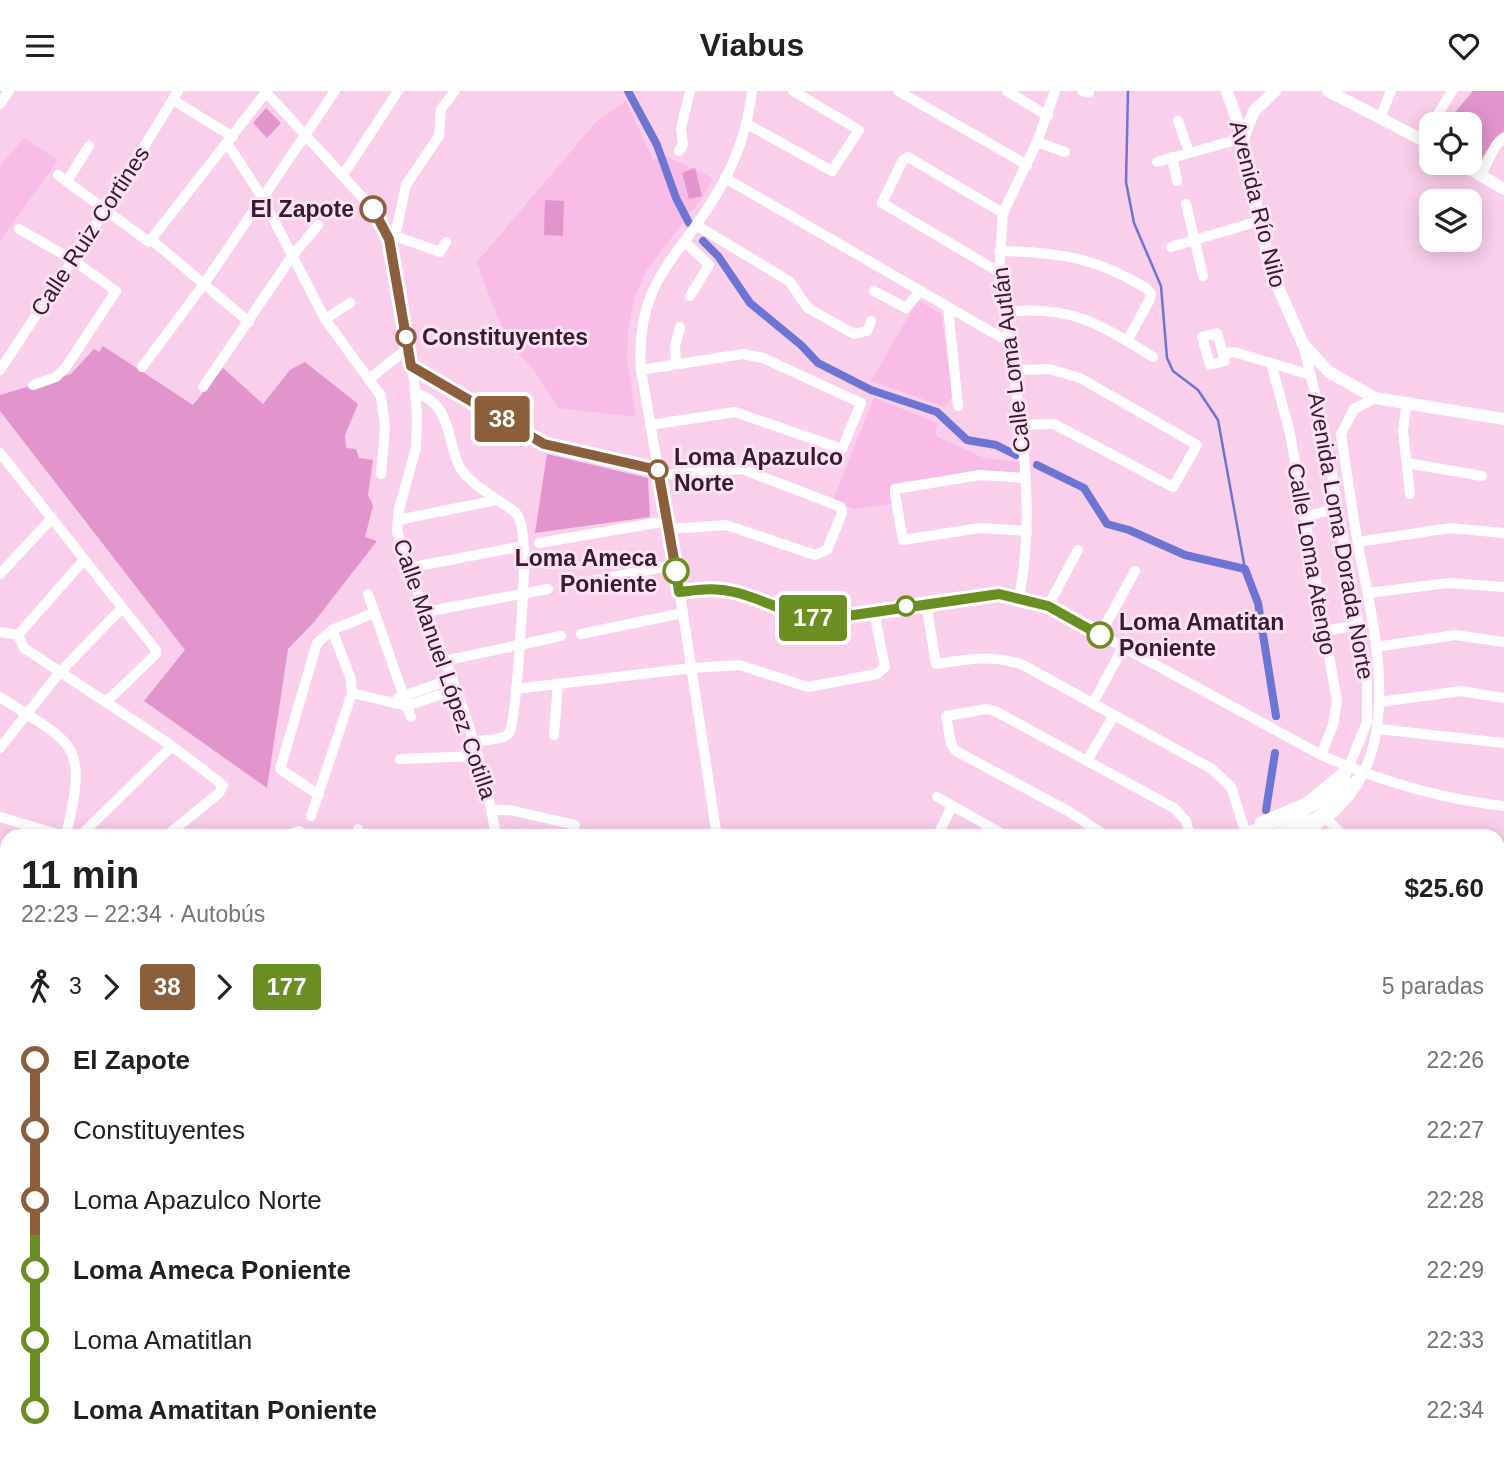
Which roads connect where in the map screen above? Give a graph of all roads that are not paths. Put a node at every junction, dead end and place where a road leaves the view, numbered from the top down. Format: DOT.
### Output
graph roads {
  1 [pos="9,91"];
  2 [pos="266,91"];
  3 [pos="335,91"];
  4 [pos="398,91"];
  5 [pos="455,91"];
  6 [pos="690,91"];
  7 [pos="752,91"];
  8 [pos="793,91"];
  9 [pos="898,91"];
  10 [pos="1007,91"];
  11 [pos="1055,91"];
  12 [pos="1227,91"];
  13 [pos="1275,91"];
  14 [pos="1328,91"];
  15 [pos="1391,91"];
  16 [pos="1452,91"];
  17 [pos="175,95"];
  18 [pos="0,104"];
  19 [pos="1440,112"];
  20 [pos="1048,116"];
  21 [pos="1380,118"];
  22 [pos="1178,121"];
  23 [pos="747,124"];
  24 [pos="305,136"];
  25 [pos="1243,138"];
  26 [pos="1504,138"];
  27 [pos="1419,139"];
  28 [pos="230,140"];
  29 [pos="1037,142"];
  30 [pos="89,146"];
  31 [pos="679,151"];
  32 [pos="1065,152"];
  33 [pos="1189,152"];
  34 [pos="1172,157"];
  35 [pos="1157,162"];
  36 [pos="1027,165"];
  37 [pos="1482,171"];
  38 [pos="343,175"];
  39 [pos="1480,175"];
  40 [pos="725,178"];
  41 [pos="1177,181"];
  42 [pos="1504,189"];
  43 [pos="262,197"];
  44 [pos="1186,204"];
  45 [pos="106,209"];
  46 [pos="1003,212"];
  47 [pos="1259,221"];
  48 [pos="318,225"];
  49 [pos="696,225"];
  50 [pos="19,229"];
  51 [pos="392,237"];
  52 [pos="1194,240"];
  53 [pos="151,241"];
  54 [pos="684,241"];
  55 [pos="446,242"];
  56 [pos="1171,247"];
  57 [pos="999,251"];
  58 [pos="293,255"];
  59 [pos="73,260"];
  60 [pos="999,272"];
  61 [pos="1203,277"];
  62 [pos="205,284"];
  63 [pos="874,291"];
  64 [pos="920,291"];
  65 [pos="690,296"];
  66 [pos="349,303"];
  67 [pos="948,307"];
  68 [pos="1004,312"];
  69 [pos="326,319"];
  70 [pos="871,321"];
  71 [pos="249,322"];
  72 [pos="680,327"];
  73 [pos="1127,341"];
  74 [pos="1009,342"];
  75 [pos="1303,344"];
  76 [pos="408,348"];
  77 [pos="1223,354"];
  78 [pos="1153,357"];
  79 [pos="1271,363"];
  80 [pos="676,365"];
  81 [pos="411,366"];
  82 [pos="142,367"];
  83 [pos="0,370"];
  84 [pos="641,370"];
  85 [pos="1013,370"];
  86 [pos="1311,375"];
  87 [pos="369,379"];
  88 [pos="33,385"];
  89 [pos="202,387"];
  90 [pos="415,393"];
  91 [pos="1375,398"];
  92 [pos="1406,403"];
  93 [pos="958,406"];
  94 [pos="1504,419"];
  95 [pos="650,425"];
  96 [pos="1019,425"];
  97 [pos="0,453"];
  98 [pos="1407,463"];
  99 [pos="658,473"];
  100 [pos="381,474"];
  101 [pos="1482,476"];
  102 [pos="1024,478"];
  103 [pos="1410,494"];
  104 [pos="497,500"];
  105 [pos="1338,508"];
  106 [pos="1304,517"];
  107 [pos="52,518"];
  108 [pos="398,520"];
  109 [pos="668,525"];
  110 [pos="1027,531"];
  111 [pos="1504,533"];
  112 [pos="1358,542"];
  113 [pos="539,543"];
  114 [pos="523,546"];
  115 [pos="1079,550"];
  116 [pos="83,561"];
  117 [pos="674,565"];
  118 [pos="408,568"];
  119 [pos="1135,571"];
  120 [pos="0,575"];
  121 [pos="577,584"];
  122 [pos="1504,587"];
  123 [pos="548,589"];
  124 [pos="679,592"];
  125 [pos="1367,593"];
  126 [pos="368,594"];
  127 [pos="522,595"];
  128 [pos="1019,597"];
  129 [pos="926,603"];
  130 [pos="1048,606"];
  131 [pos="121,609"];
  132 [pos="425,612"];
  133 [pos="874,612"];
  134 [pos="374,613"];
  135 [pos="684,613"];
  136 [pos="1359,625"];
  137 [pos="332,629"];
  138 [pos="1324,631"];
  139 [pos="0,632"];
  140 [pos="581,634"];
  141 [pos="18,635"];
  142 [pos="1100,635"];
  143 [pos="561,636"];
  144 [pos="1504,642"];
  145 [pos="518,645"];
  146 [pos="1123,647"];
  147 [pos="1376,647"];
  148 [pos="444,661"];
  149 [pos="692,667"];
  150 [pos="60,672"];
  151 [pos="558,683"];
  152 [pos="453,685"];
  153 [pos="516,689"];
  154 [pos="352,693"];
  155 [pos="0,697"];
  156 [pos="1504,698"];
  157 [pos="106,702"];
  158 [pos="1380,702"];
  159 [pos="1093,703"];
  160 [pos="407,706"];
  161 [pos="27,714"];
  162 [pos="1114,715"];
  163 [pos="1378,729"];
  164 [pos="554,734"];
  165 [pos="474,742"];
  166 [pos="1504,744"];
  167 [pos="172,746"];
  168 [pos="0,748"];
  169 [pos="1321,755"];
  170 [pos="478,756"];
  171 [pos="400,759"];
  172 [pos="1087,761"];
  173 [pos="1349,767"];
  174 [pos="1363,773"];
  175 [pos="319,795"];
  176 [pos="937,797"];
  177 [pos="953,806"];
  178 [pos="1504,806"];
  179 [pos="492,810"];
  180 [pos="311,816"];
  181 [pos="0,817"];
  182 [pos="1327,819"];
  183 [pos="575,825"];
  184 [pos="35,829"];
  185 [pos="68,829"];
  186 [pos="87,829"];
  187 [pos="175,829"];
  188 [pos="495,829"];
  189 [pos="716,829"];
  190 [pos="941,829"];
  191 [pos="994,829"];
  192 [pos="1094,829"];
  193 [pos="1188,829"];
  194 [pos="1247,829"];
  195 [pos="1259,829"];
  196 [pos="1288,829"];
  197 [pos="1308,829"];
  198 [pos="1336,829"];
  1 -- 18 [label="street"];
  2 -- 24 [label="street, Calle Manuel López Cotilla"];
  2 -- 28 [label="street"];
  3 -- 24 [label="street"];
  4 -- 38 [label="street"];
  5 -- 51 [label="street"];
  6 -- 31 [label="street"];
  7 -- 23 [label="street"];
  8 -- 23 [label="street"];
  9 -- 36 [label="street"];
  10 -- 20 [label="street"];
  11 -- 20 [label="street, Calle Loma Autlán"];
  12 -- 25 [label="main road, Avenida Río Nilo"];
  13 -- 25 [label="main road"];
  14 -- 21 [label="main road"];
  15 -- 21 [label="street"];
  16 -- 19 [label="street"];
  17 -- 28 [label="street"];
  17 -- 45 [label="street, Calle Ruiz Cortines"];
  20 -- 29 [label="street, Calle Loma Autlán"];
  21 -- 27 [label="main road"];
  22 -- 33 [label="street"];
  23 -- 40 [label="street"];
  24 -- 38 [label="street, Calle Manuel López Cotilla"];
  24 -- 43 [label="street"];
  25 -- 33 [label="street"];
  25 -- 47 [label="main road, Avenida Río Nilo"];
  26 -- 37 [label="street"];
  28 -- 43 [label="street"];
  28 -- 53 [label="street"];
  29 -- 32 [label="street"];
  29 -- 36 [label="street, Calle Loma Autlán"];
  30 -- 45 [label="street"];
  33 -- 34 [label="street"];
  34 -- 35 [label="street"];
  34 -- 41 [label="street"];
  36 -- 46 [label="street, Calle Loma Autlán"];
  38 -- 51 [label="street, Calle Manuel López Cotilla"];
  39 -- 42 [label="main road"];
  40 -- 49 [label="street"];
  40 -- 64 [label="street"];
  43 -- 58 [label="street"];
  43 -- 62 [label="street"];
  44 -- 52 [label="street"];
  45 -- 53 [label="street"];
  45 -- 59 [label="street, Calle Ruiz Cortines"];
  46 -- 57 [label="street, Calle Loma Autlán"];
  46 -- 60 [label="street"];
  47 -- 52 [label="street"];
  47 -- 75 [label="main road, Avenida Río Nilo"];
  48 -- 58 [label="street"];
  49 -- 54 [label="street"];
  49 -- 70 [label="street"];
  50 -- 59 [label="street"];
  51 -- 55 [label="street"];
  51 -- 76 [label="street, Calle Manuel López Cotilla"];
  52 -- 56 [label="street"];
  52 -- 61 [label="street"];
  53 -- 62 [label="street"];
  54 -- 65 [label="street"];
  54 -- 84 [label="street"];
  57 -- 60 [label="street, Calle Loma Autlán"];
  57 -- 73 [label="street"];
  58 -- 69 [label="street"];
  58 -- 71 [label="street"];
  59 -- 83 [label="street, Calle Ruiz Cortines"];
  59 -- 88 [label="street"];
  60 -- 68 [label="street, Calle Loma Autlán"];
  62 -- 71 [label="street"];
  62 -- 82 [label="street"];
  63 -- 64 [label="street"];
  64 -- 67 [label="street"];
  66 -- 69 [label="street"];
  67 -- 74 [label="street"];
  67 -- 93 [label="street"];
  68 -- 73 [label="street"];
  68 -- 74 [label="street, Calle Loma Autlán"];
  69 -- 87 [label="street"];
  71 -- 89 [label="street"];
  72 -- 80 [label="street"];
  73 -- 78 [label="street"];
  74 -- 85 [label="street, Calle Loma Autlán"];
  75 -- 86 [label="street, Avenida Loma Dorada Norte"];
  75 -- 91 [label="main road, Avenida Río Nilo"];
  76 -- 81 [label="street, Calle Manuel López Cotilla"];
  76 -- 87 [label="street"];
  77 -- 79 [label="street"];
  79 -- 86 [label="street"];
  79 -- 106 [label="street, Calle Loma Atengo"];
  80 -- 84 [label="street"];
  80 -- 95 [label="street"];
  81 -- 90 [label="street, Calle Manuel López Cotilla"];
  81 -- 99 [label="street"];
  84 -- 95 [label="street"];
  85 -- 96 [label="street, Calle Loma Autlán"];
  85 -- 96 [label="street"];
  86 -- 105 [label="street, Avenida Loma Dorada Norte"];
  87 -- 100 [label="street"];
  90 -- 104 [label="street"];
  90 -- 108 [label="street, Calle Manuel López Cotilla"];
  91 -- 92 [label="main road, Avenida Río Nilo"];
  91 -- 112 [label="street, Avenida Loma Dorada Norte"];
  92 -- 94 [label="main road, Avenida Río Nilo"];
  92 -- 98 [label="street"];
  95 -- 99 [label="street"];
  96 -- 102 [label="street, Calle Loma Autlán"];
  97 -- 107 [label="street"];
  98 -- 101 [label="street"];
  98 -- 103 [label="street"];
  99 -- 109 [label="street"];
  99 -- 109 [label="street"];
  102 -- 110 [label="street, Calle Loma Autlán"];
  102 -- 110 [label="street"];
  104 -- 108 [label="street"];
  104 -- 114 [label="street"];
  105 -- 106 [label="street"];
  105 -- 136 [label="street, Avenida Loma Dorada Norte"];
  106 -- 138 [label="street, Calle Loma Atengo"];
  107 -- 116 [label="street"];
  107 -- 120 [label="street"];
  108 -- 118 [label="street, Calle Manuel López Cotilla"];
  109 -- 113 [label="street"];
  109 -- 117 [label="street"];
  110 -- 128 [label="street, Calle Loma Autlán"];
  111 -- 112 [label="street"];
  112 -- 125 [label="street, Avenida Loma Dorada Norte"];
  114 -- 118 [label="street"];
  114 -- 127 [label="street"];
  115 -- 130 [label="street"];
  116 -- 131 [label="street"];
  116 -- 141 [label="street"];
  117 -- 121 [label="street"];
  117 -- 124 [label="street"];
  118 -- 132 [label="street, Calle Manuel López Cotilla"];
  119 -- 142 [label="street"];
  122 -- 125 [label="street"];
  123 -- 127 [label="street"];
  124 -- 133 [label="street"];
  124 -- 135 [label="street"];
  125 -- 147 [label="street, Avenida Loma Dorada Norte"];
  126 -- 134 [label="street"];
  127 -- 132 [label="street"];
  127 -- 145 [label="street"];
  128 -- 129 [label="street"];
  128 -- 130 [label="street"];
  129 -- 133 [label="street"];
  129 -- 159 [label="street"];
  130 -- 142 [label="street"];
  131 -- 150 [label="street"];
  131 -- 157 [label="street"];
  132 -- 148 [label="street, Calle Manuel López Cotilla"];
  133 -- 149 [label="street"];
  134 -- 137 [label="street"];
  134 -- 160 [label="street"];
  135 -- 140 [label="street"];
  135 -- 149 [label="street"];
  136 -- 138 [label="street"];
  136 -- 173 [label="street, Avenida Loma Dorada Norte"];
  137 -- 154 [label="street"];
  137 -- 175 [label="street"];
  138 -- 169 [label="street, Calle Loma Atengo"];
  139 -- 141 [label="street"];
  141 -- 150 [label="street"];
  142 -- 146 [label="street"];
  143 -- 145 [label="street"];
  144 -- 147 [label="street"];
  145 -- 148 [label="street"];
  145 -- 153 [label="street"];
  146 -- 159 [label="street"];
  146 -- 169 [label="street"];
  147 -- 158 [label="street, Avenida Loma Dorada Norte"];
  148 -- 152 [label="street, Calle Manuel López Cotilla"];
  149 -- 151 [label="street"];
  149 -- 189 [label="street"];
  150 -- 157 [label="street"];
  150 -- 161 [label="street"];
  151 -- 153 [label="street"];
  151 -- 164 [label="street"];
  152 -- 160 [label="street"];
  152 -- 165 [label="street, Calle Manuel López Cotilla"];
  153 -- 165 [label="street"];
  154 -- 160 [label="street"];
  154 -- 175 [label="street"];
  155 -- 161 [label="street"];
  156 -- 158 [label="street"];
  157 -- 167 [label="street"];
  158 -- 163 [label="street, Avenida Loma Dorada Norte"];
  159 -- 162 [label="street"];
  161 -- 168 [label="street"];
  161 -- 185 [label="street"];
  162 -- 172 [label="street"];
  162 -- 194 [label="street"];
  163 -- 166 [label="street"];
  163 -- 174 [label="street, Avenida Loma Dorada Norte"];
  165 -- 170 [label="street, Calle Manuel López Cotilla"];
  167 -- 186 [label="street"];
  167 -- 187 [label="street"];
  169 -- 173 [label="street"];
  170 -- 171 [label="street"];
  170 -- 179 [label="street, Calle Manuel López Cotilla"];
  172 -- 192 [label="street"];
  172 -- 193 [label="street"];
  173 -- 174 [label="street"];
  173 -- 195 [label="street, Avenida Loma Dorada Norte"];
  174 -- 178 [label="street"];
  174 -- 182 [label="street, Avenida Loma Dorada Norte"];
  174 -- 196 [label="street, Avenida Loma Dorada Norte"];
  175 -- 180 [label="street"];
  176 -- 177 [label="street"];
  177 -- 190 [label="street"];
  177 -- 191 [label="street"];
  179 -- 183 [label="street"];
  179 -- 188 [label="street, Calle Manuel López Cotilla"];
  181 -- 184 [label="street"];
  182 -- 197 [label="street, Avenida Loma Dorada Norte"];
  182 -- 198 [label="street"];
}
